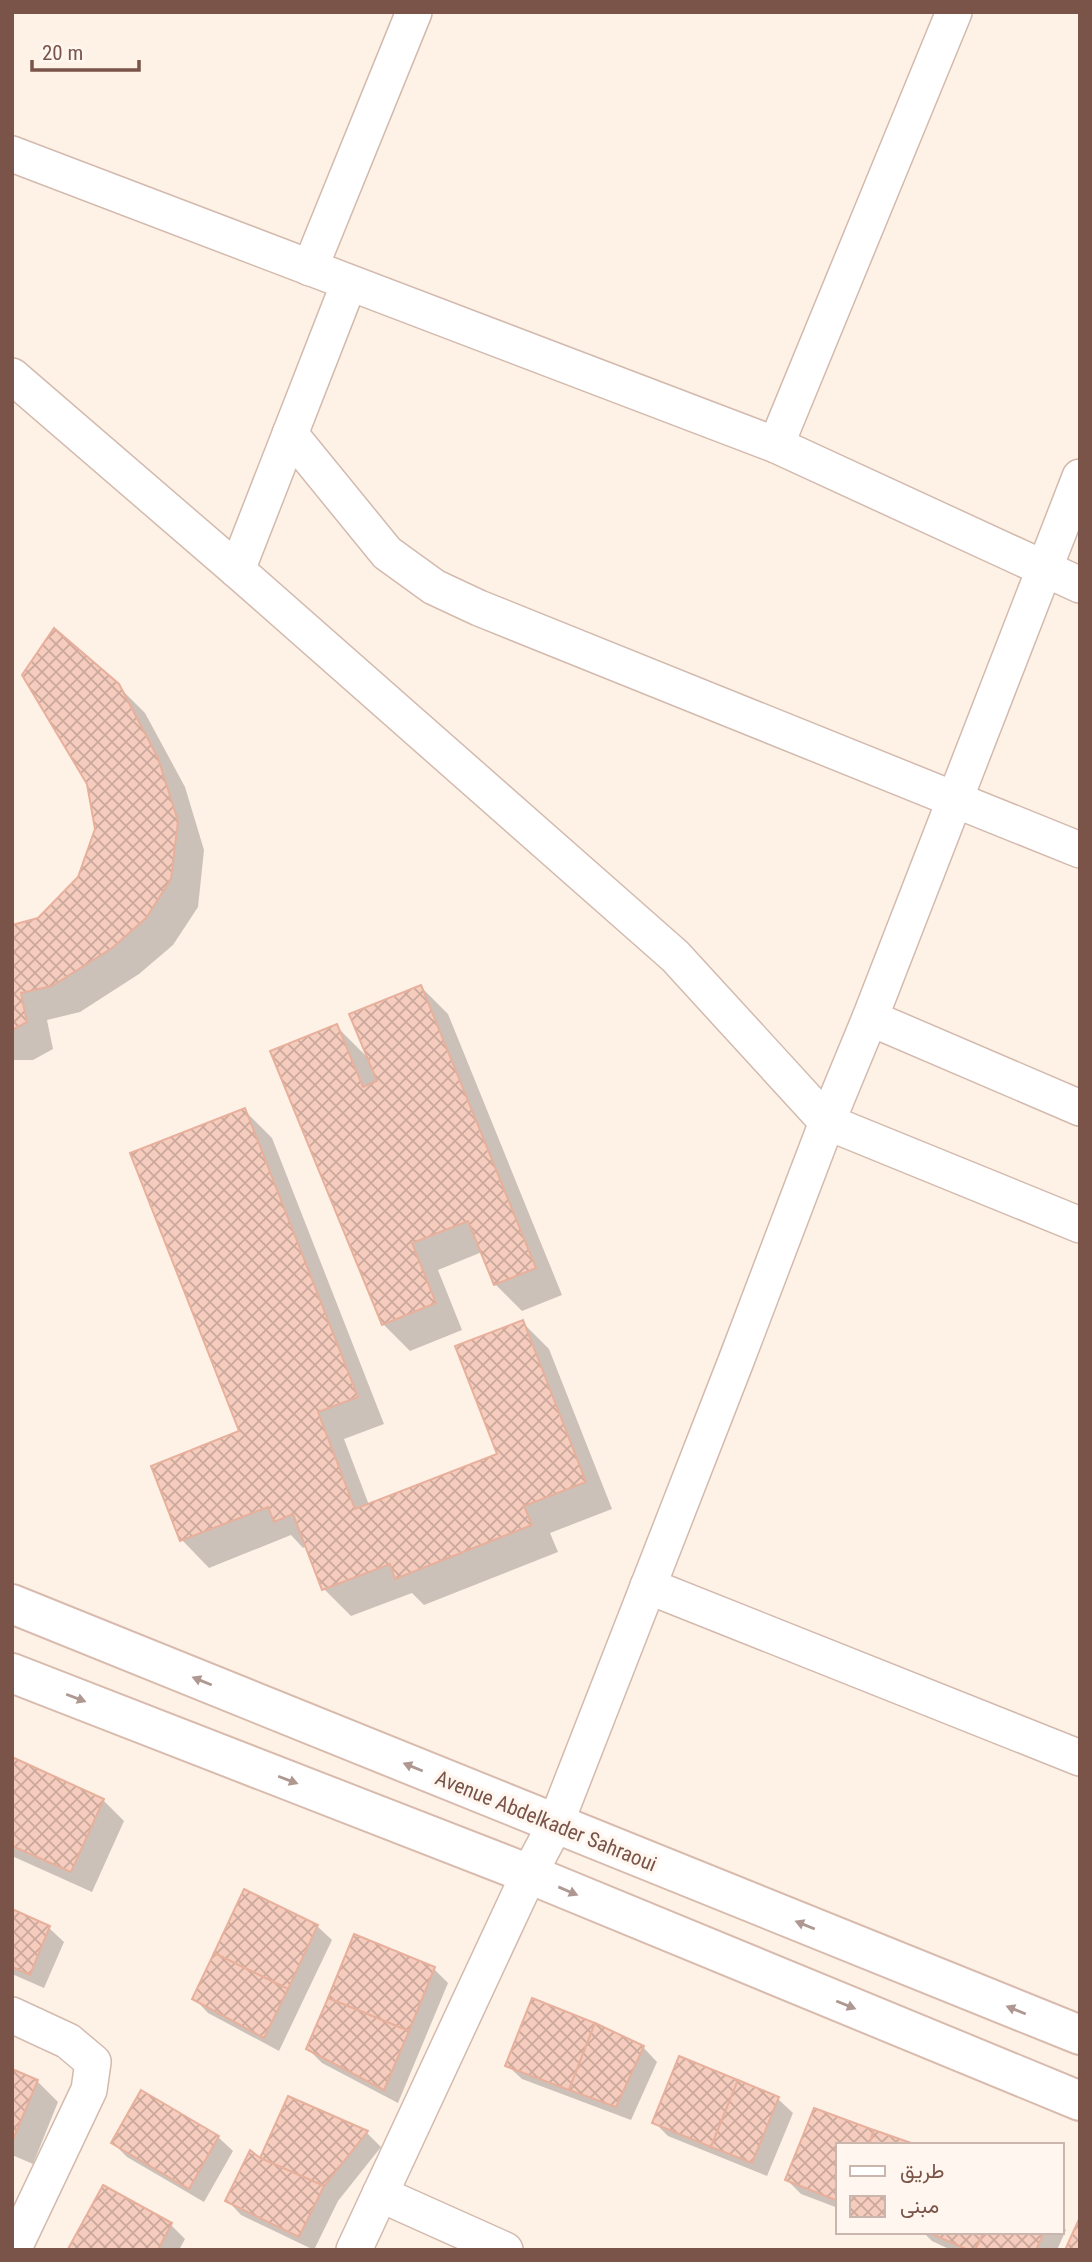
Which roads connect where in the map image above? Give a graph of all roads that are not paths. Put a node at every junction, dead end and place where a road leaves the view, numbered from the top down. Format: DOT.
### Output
graph roads {
  1 [pos="414,12"];
  2 [pos="954,12"];
  3 [pos="12,155"];
  4 [pos="310,268"];
  5 [pos="349,283"];
  6 [pos="12,376"];
  7 [pos="290,435"];
  8 [pos="776,445"];
  9 [pos="1080,477"];
  10 [pos="237,570"];
  11 [pos="1044,570"];
  12 [pos="1080,584"];
  13 [pos="955,799"];
  14 [pos="1080,850"];
  15 [pos="870,1018"];
  16 [pos="1080,1108"];
  17 [pos="827,1122"];
  18 [pos="1080,1224"];
  19 [pos="649,1586"];
  20 [pos="12,1604"];
  21 [pos="12,1673"];
  22 [pos="1080,1758"];
  23 [pos="555,1825"];
  24 [pos="529,1874"];
  25 [pos="12,2015"];
  26 [pos="1077,2026"];
  27 [pos="1080,2101"];
  28 [pos="380,2194"];
  29 [pos="13,2250"];
  30 [pos="354,2250"];
  31 [pos="505,2250"];
  1 -- 4 [label="street"];
  2 -- 8 [label="street"];
  3 -- 4 [label="street"];
  4 -- 5 [label="street"];
  5 -- 7 [label="street"];
  5 -- 8 [label="street"];
  6 -- 10 [label="street"];
  7 -- 10 [label="street"];
  7 -- 13 [label="street"];
  8 -- 11 [label="street"];
  9 -- 11 [label="street"];
  10 -- 17 [label="street"];
  11 -- 12 [label="street"];
  11 -- 13 [label="street"];
  13 -- 14 [label="street"];
  13 -- 15 [label="street"];
  15 -- 16 [label="street"];
  15 -- 17 [label="street"];
  17 -- 18 [label="street"];
  17 -- 19 [label="street"];
  19 -- 22 [label="street"];
  19 -- 23 [label="street"];
  23 -- 20 [label="main road, Avenue Abdelkader Sahraoui, one-way"];
  21 -- 24 [label="main road, one-way"];
  23 -- 24 [label="street"];
  26 -- 23 [label="main road, Avenue Abdelkader Sahraoui, one-way"];
  24 -- 27 [label="main road, one-way"];
  24 -- 28 [label="street"];
  25 -- 29 [label="street"];
  28 -- 30 [label="street"];
  28 -- 31 [label="street"];
}
